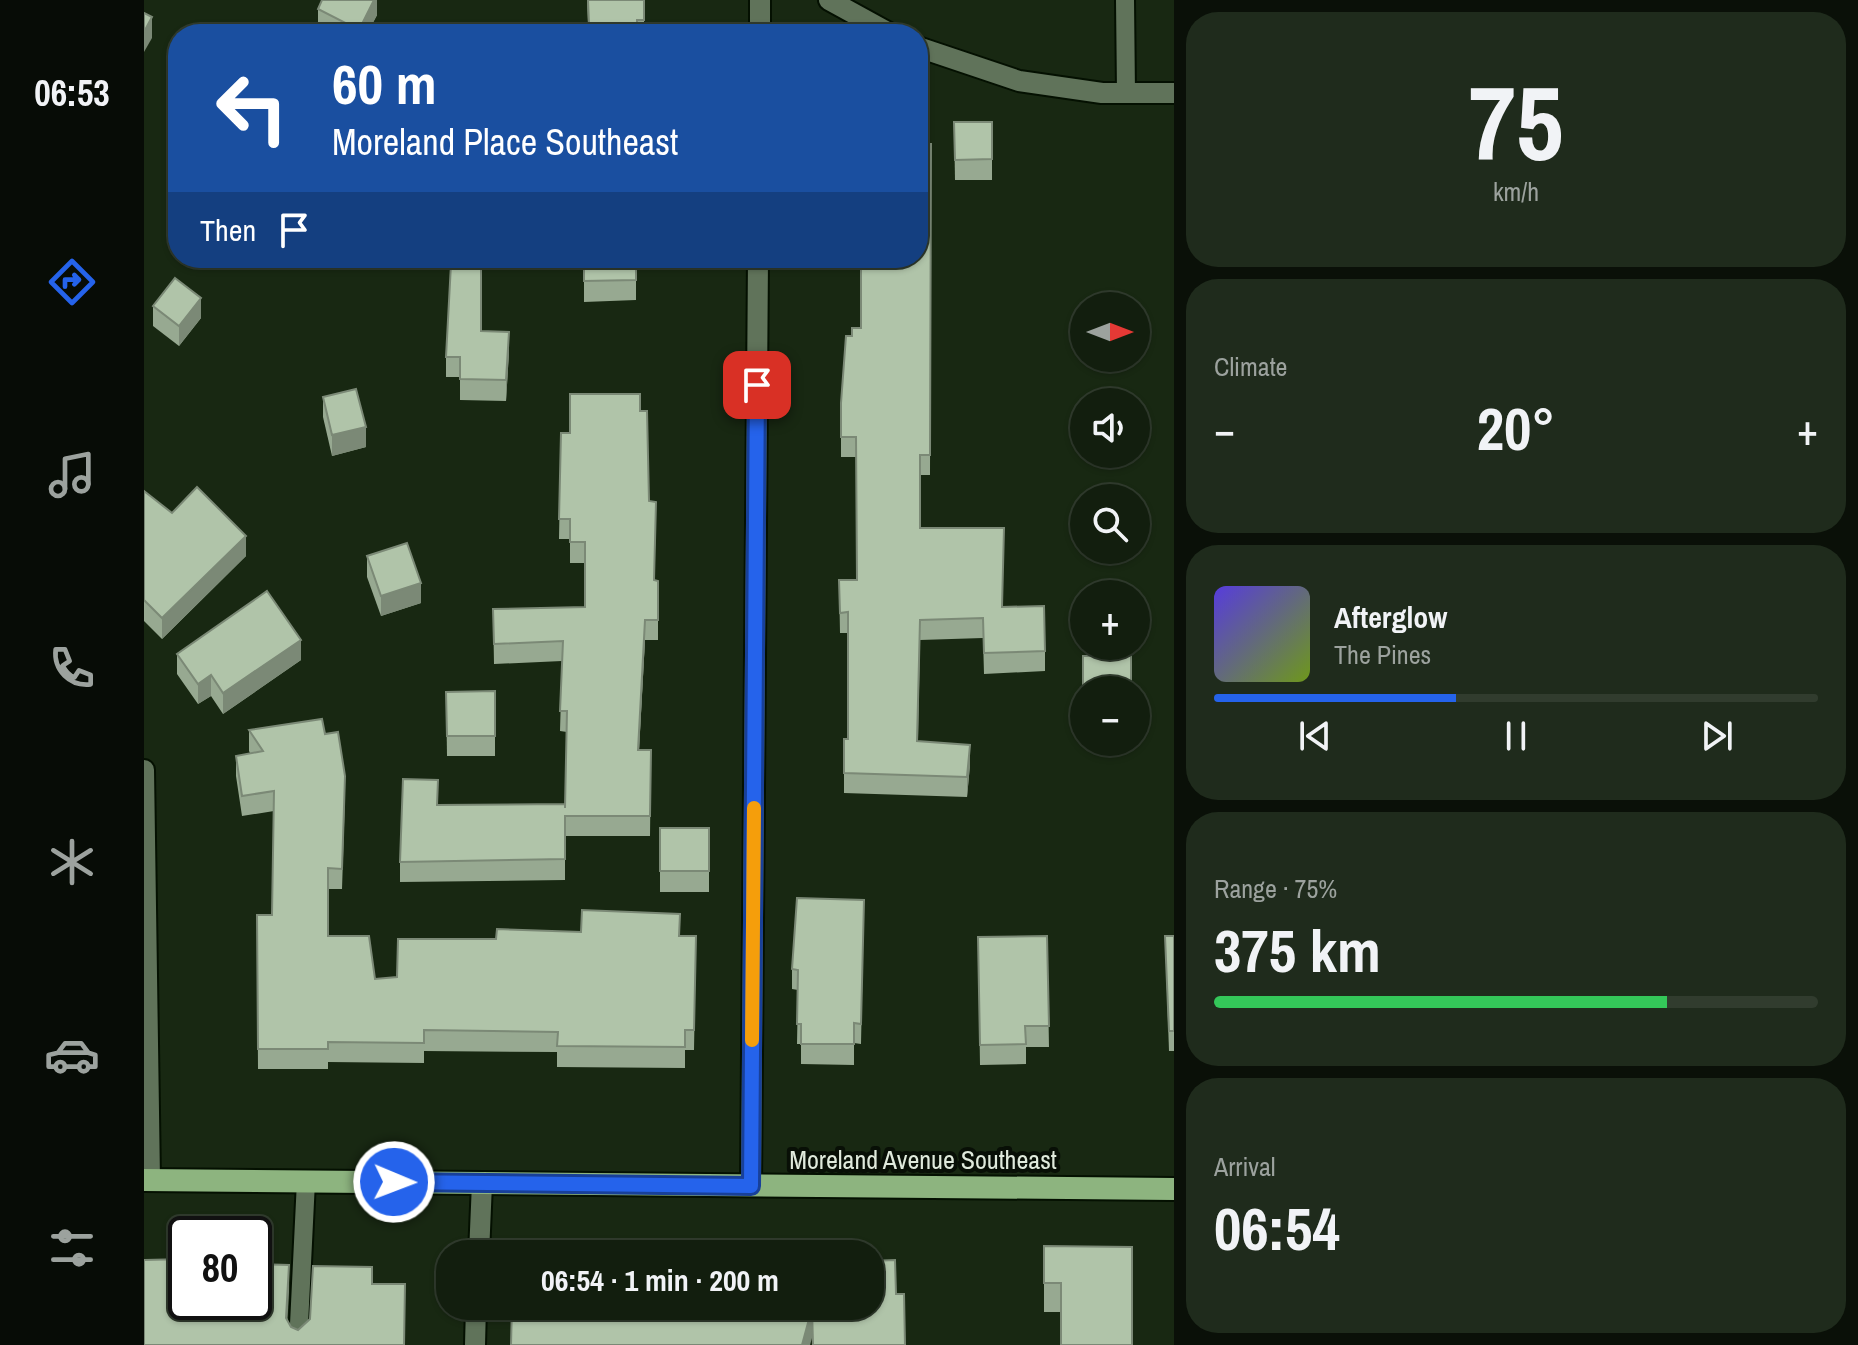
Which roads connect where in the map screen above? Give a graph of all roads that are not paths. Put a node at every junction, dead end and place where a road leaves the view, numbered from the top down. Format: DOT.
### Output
graph roads {
  1 [pos="760,0"];
  2 [pos="829,0"];
  3 [pos="1125,0"];
  4 [pos="760,24"];
  5 [pos="873,24"];
  6 [pos="928,50"];
  7 [pos="1126,93"];
  8 [pos="1174,93"];
  9 [pos="758,268"];
  10 [pos="144,770"];
  11 [pos="147,1180"];
  12 [pos="306,1181"];
  13 [pos="482,1183"];
  14 [pos="751,1186"];
  15 [pos="1174,1189"];
  16 [pos="480,1240"];
  17 [pos="476,1320"];
  18 [pos="298,1345"];
  19 [pos="475,1345"];
  1 -- 4 [label="street"];
  2 -- 5 [label="street"];
  3 -- 7 [label="lane"];
  6 -- 7 [label="street"];
  7 -- 8 [label="street"];
  9 -- 14 [label="street"];
  10 -- 11 [label="street"];
  11 -- 12 [label="highway, Moreland Avenue Southeast"];
  12 -- 13 [label="highway, Moreland Avenue Southeast"];
  12 -- 18 [label="lane"];
  13 -- 14 [label="highway, Moreland Avenue Southeast"];
  13 -- 16 [label="street"];
  14 -- 15 [label="highway, Moreland Avenue Southeast"];
  17 -- 19 [label="street"];
}
